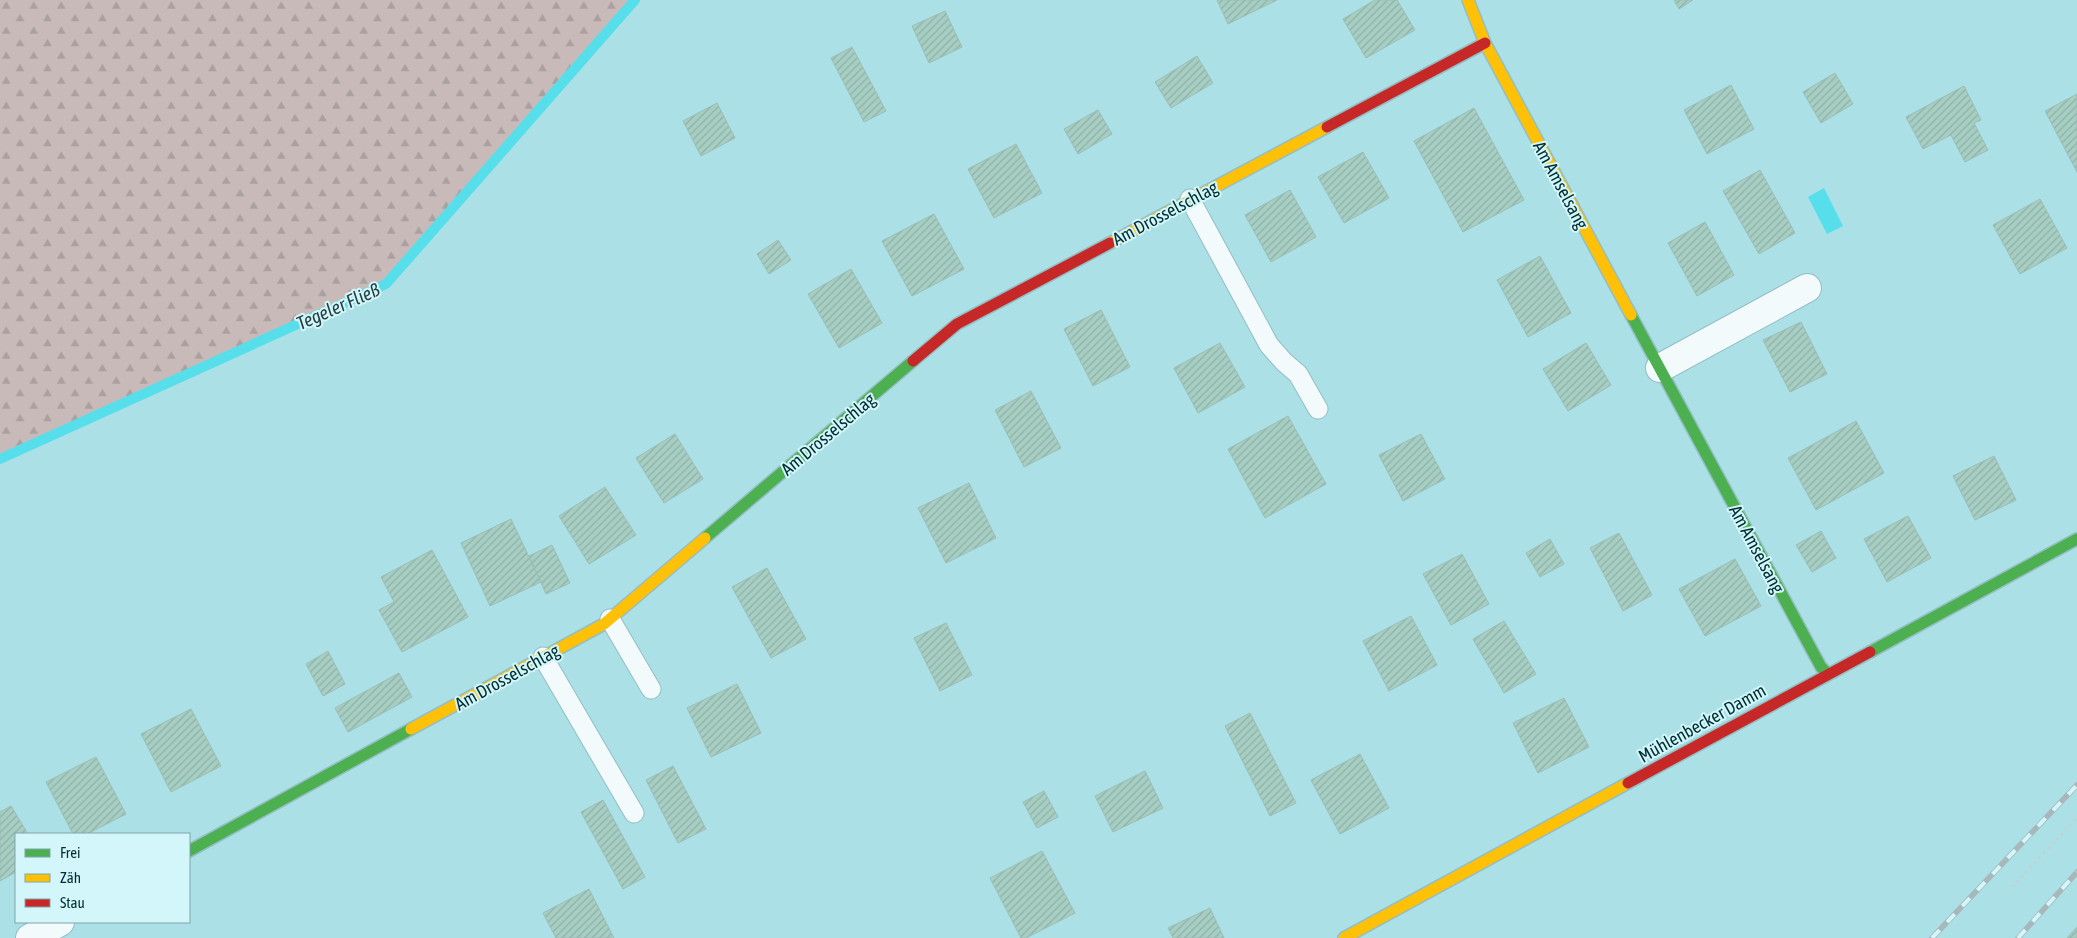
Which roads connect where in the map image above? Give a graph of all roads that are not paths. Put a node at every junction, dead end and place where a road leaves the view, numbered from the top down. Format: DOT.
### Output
graph roads {
  1 [pos="1468,0"];
  2 [pos="1485,43"];
  3 [pos="1190,199"];
  4 [pos="1807,288"];
  5 [pos="1660,368"];
  6 [pos="1318,409"];
  7 [pos="2077,539"];
  8 [pos="610,620"];
  9 [pos="543,657"];
  10 [pos="1828,674"];
  11 [pos="651,689"];
  12 [pos="634,813"];
  13 [pos="190,850"];
  14 [pos="58,923"];
  15 [pos="30,938"];
  16 [pos="1344,938"];
  1 -- 2 [label="street, Am Amselsang"];
  2 -- 3 [label="street, Am Drosselschlag"];
  2 -- 5 [label="street, Am Amselsang"];
  3 -- 6 [label="lane"];
  3 -- 8 [label="street, Am Drosselschlag"];
  4 -- 5 [label="street"];
  5 -- 10 [label="street, Am Amselsang"];
  7 -- 10 [label="street, Mühlenbecker Damm"];
  8 -- 9 [label="street, Am Drosselschlag"];
  8 -- 11 [label="lane"];
  9 -- 12 [label="lane"];
  9 -- 13 [label="street, Am Drosselschlag"];
  10 -- 16 [label="street, Mühlenbecker Damm"];
  14 -- 15 [label="street"];
}
